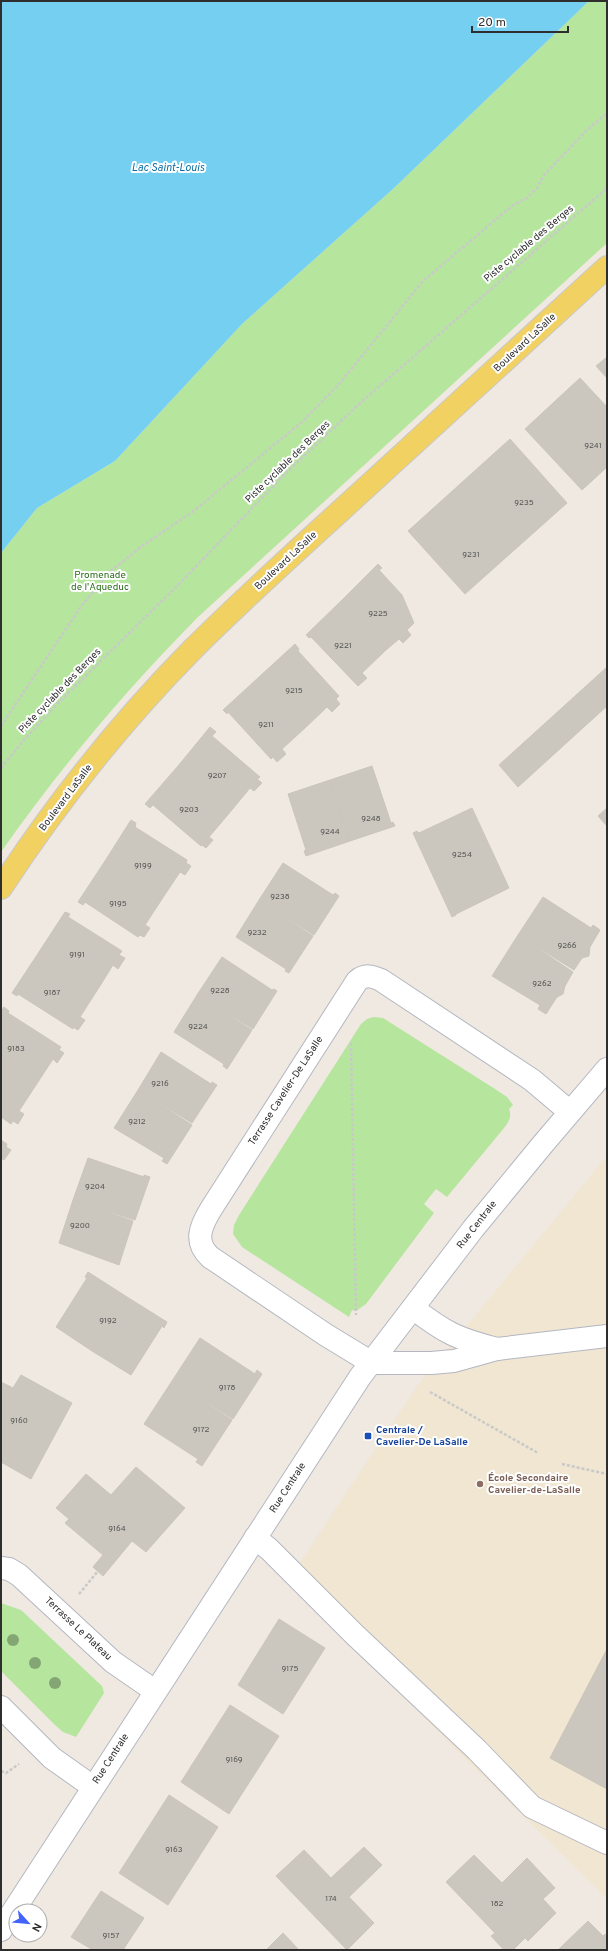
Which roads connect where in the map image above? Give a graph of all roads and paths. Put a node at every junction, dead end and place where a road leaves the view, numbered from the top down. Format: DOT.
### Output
graph roads {
  1 [pos="607,113"];
  2 [pos="607,188"];
  3 [pos="607,267"];
  4 [pos="1,726"];
  5 [pos="1,768"];
  6 [pos="1,888"];
  7 [pos="351,1038"];
  8 [pos="607,1069"];
  9 [pos="570,1112"];
  10 [pos="413,1308"];
  11 [pos="356,1315"];
  12 [pos="607,1336"];
  13 [pos="497,1349"];
  14 [pos="372,1362"];
  15 [pos="429,1391"];
  16 [pos="538,1453"];
  17 [pos="562,1464"];
  18 [pos="607,1474"];
  19 [pos="254,1538"];
  20 [pos="1,1568"];
  21 [pos="155,1691"];
  22 [pos="1,1707"];
  23 [pos="93,1787"];
  24 [pos="607,1843"];
  25 [pos="1,1930"];
  1 -- 4 [label="path"];
  2 -- 5 [label="path, Piste cyclable des Berges"];
  3 -- 6 [label="main road, Boulevard LaSalle"];
  7 -- 11 [label="path"];
  8 -- 9 [label="street, Rue Centrale"];
  9 -- 10 [label="street, Rue Centrale"];
  9 -- 14 [label="street, Terrasse Cavelier-De LaSalle"];
  10 -- 13 [label="street"];
  10 -- 14 [label="street, Rue Centrale"];
  12 -- 13 [label="street"];
  13 -- 14 [label="street"];
  14 -- 19 [label="street, Rue Centrale"];
  15 -- 16 [label="path"];
  17 -- 18 [label="path"];
  19 -- 21 [label="street, Rue Centrale"];
  19 -- 24 [label="street"];
  20 -- 21 [label="street, Terrasse Le Plateau"];
  21 -- 23 [label="street, Rue Centrale"];
  22 -- 23 [label="street"];
  23 -- 25 [label="street, Rue Centrale"];
}
